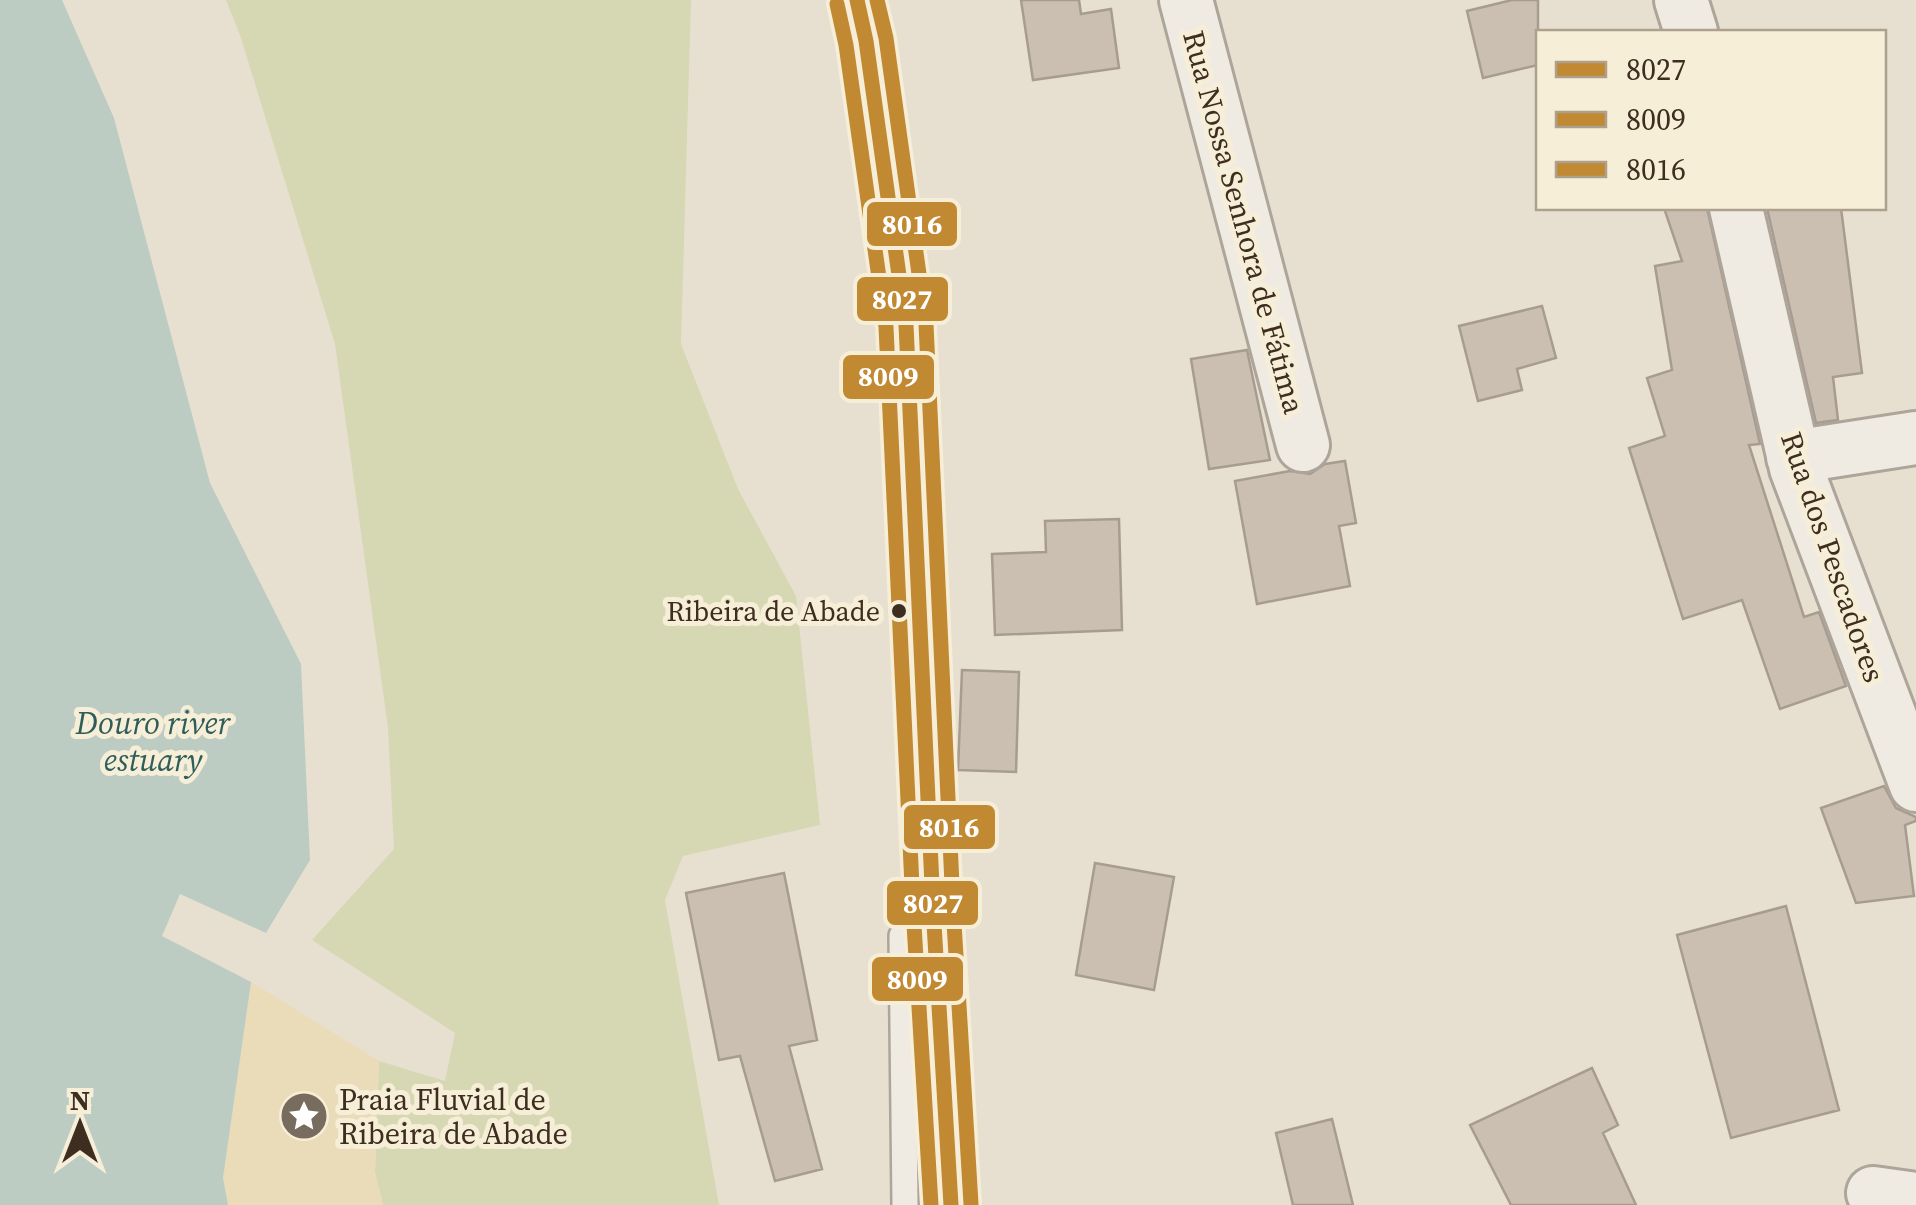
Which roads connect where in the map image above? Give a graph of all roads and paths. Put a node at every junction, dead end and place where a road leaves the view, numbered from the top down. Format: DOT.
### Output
graph roads {
  1 [pos="857,0"];
  2 [pos="1186,0"];
  3 [pos="1681,0"];
  4 [pos="1689,30"];
  5 [pos="1736,210"];
  6 [pos="1916,438"];
  7 [pos="1303,445"];
  8 [pos="1793,457"];
  9 [pos="1916,785"];
  10 [pos="933,907"];
  11 [pos="904,1205"];
  12 [pos="951,1205"];
  1 -- 10 [label="main road"];
  2 -- 7 [label="street, Rua Nossa Senhora de Fátima"];
  3 -- 4 [label="street"];
  5 -- 8 [label="street, Rua dos Pescadores"];
  6 -- 8 [label="street"];
  8 -- 9 [label="street, Rua dos Pescadores"];
  10 -- 11 [label="lane"];
  10 -- 12 [label="main road"];
}
